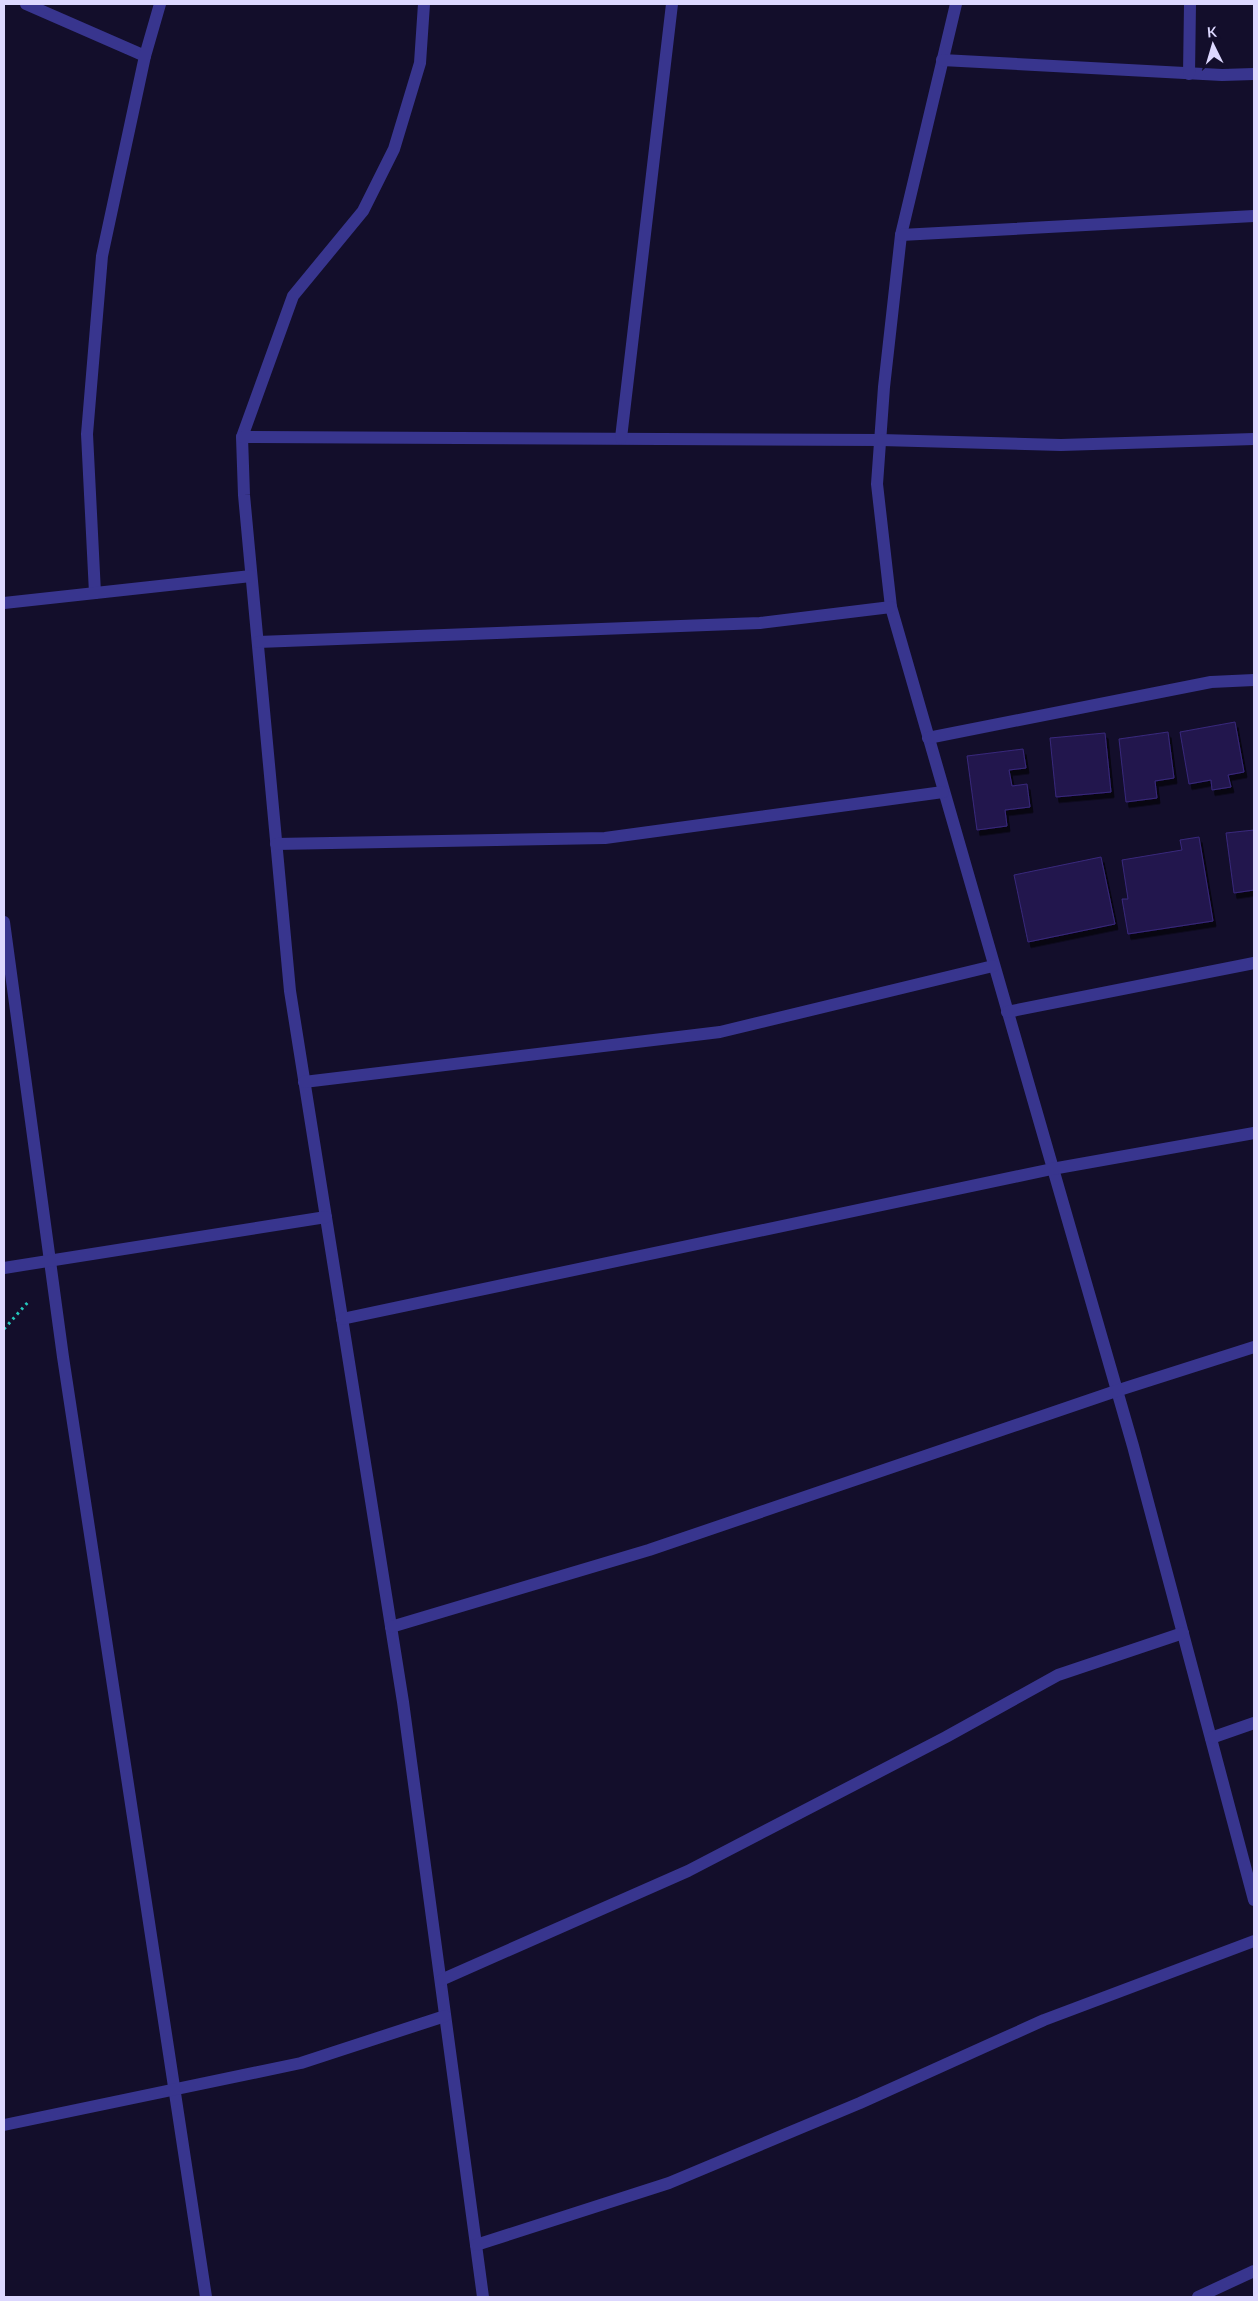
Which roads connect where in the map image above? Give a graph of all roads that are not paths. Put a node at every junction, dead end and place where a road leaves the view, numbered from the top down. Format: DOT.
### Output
graph roads {
  1 [pos="26,4"];
  2 [pos="160,4"];
  3 [pos="424,4"];
  4 [pos="672,4"];
  5 [pos="956,4"];
  6 [pos="1190,4"];
  7 [pos="145,56"];
  8 [pos="942,60"];
  9 [pos="1189,74"];
  10 [pos="1254,74"];
  11 [pos="1254,216"];
  12 [pos="901,235"];
  13 [pos="242,436"];
  14 [pos="621,438"];
  15 [pos="1254,439"];
  16 [pos="880,440"];
  17 [pos="251,576"];
  18 [pos="95,593"];
  19 [pos="4,603"];
  20 [pos="891,607"];
  21 [pos="258,642"];
  22 [pos="1254,680"];
  23 [pos="928,738"];
  24 [pos="943,792"];
  25 [pos="276,844"];
  26 [pos="4,922"];
  27 [pos="1254,963"];
  28 [pos="993,966"];
  29 [pos="1007,1012"];
  30 [pos="304,1082"];
  31 [pos="1254,1133"];
  32 [pos="1052,1169"];
  33 [pos="326,1217"];
  34 [pos="50,1261"];
  35 [pos="4,1268"];
  36 [pos="342,1319"];
  37 [pos="1254,1347"];
  38 [pos="1116,1391"];
  39 [pos="391,1627"];
  40 [pos="1183,1633"];
  41 [pos="1254,1723"];
  42 [pos="1211,1738"];
  43 [pos="1254,1900"];
  44 [pos="1254,1941"];
  45 [pos="441,1980"];
  46 [pos="445,2016"];
  47 [pos="175,2089"];
  48 [pos="4,2125"];
  49 [pos="476,2245"];
  50 [pos="1254,2271"];
  51 [pos="206,2297"];
  52 [pos="483,2297"];
  53 [pos="1198,2297"];
  1 -- 7 [label="street"];
  2 -- 7 [label="street"];
  3 -- 13 [label="street"];
  4 -- 14 [label="street"];
  5 -- 8 [label="street"];
  6 -- 9 [label="street"];
  7 -- 18 [label="street"];
  8 -- 9 [label="street"];
  8 -- 12 [label="street"];
  9 -- 10 [label="street"];
  11 -- 12 [label="street"];
  12 -- 16 [label="street"];
  13 -- 14 [label="street"];
  13 -- 17 [label="street"];
  14 -- 16 [label="street"];
  15 -- 16 [label="street"];
  16 -- 20 [label="street"];
  17 -- 18 [label="street"];
  17 -- 21 [label="street"];
  18 -- 19 [label="street"];
  20 -- 21 [label="street"];
  20 -- 23 [label="street"];
  21 -- 25 [label="street"];
  22 -- 23 [label="street"];
  23 -- 24 [label="street"];
  24 -- 25 [label="street"];
  24 -- 28 [label="street"];
  25 -- 30 [label="street"];
  26 -- 34 [label="street"];
  27 -- 29 [label="street"];
  28 -- 29 [label="street"];
  28 -- 30 [label="street"];
  29 -- 32 [label="street"];
  30 -- 33 [label="street"];
  31 -- 32 [label="street"];
  32 -- 36 [label="street"];
  32 -- 38 [label="street"];
  33 -- 34 [label="street"];
  33 -- 36 [label="street"];
  34 -- 35 [label="street"];
  34 -- 47 [label="street"];
  36 -- 39 [label="street"];
  37 -- 38 [label="street"];
  38 -- 39 [label="street"];
  38 -- 40 [label="street"];
  39 -- 45 [label="street"];
  40 -- 42 [label="street"];
  40 -- 45 [label="street"];
  41 -- 42 [label="street"];
  42 -- 43 [label="street"];
  44 -- 49 [label="street"];
  45 -- 46 [label="street"];
  46 -- 47 [label="street"];
  46 -- 49 [label="street"];
  47 -- 48 [label="street"];
  47 -- 51 [label="street"];
  49 -- 52 [label="street"];
  50 -- 53 [label="street"];
}
